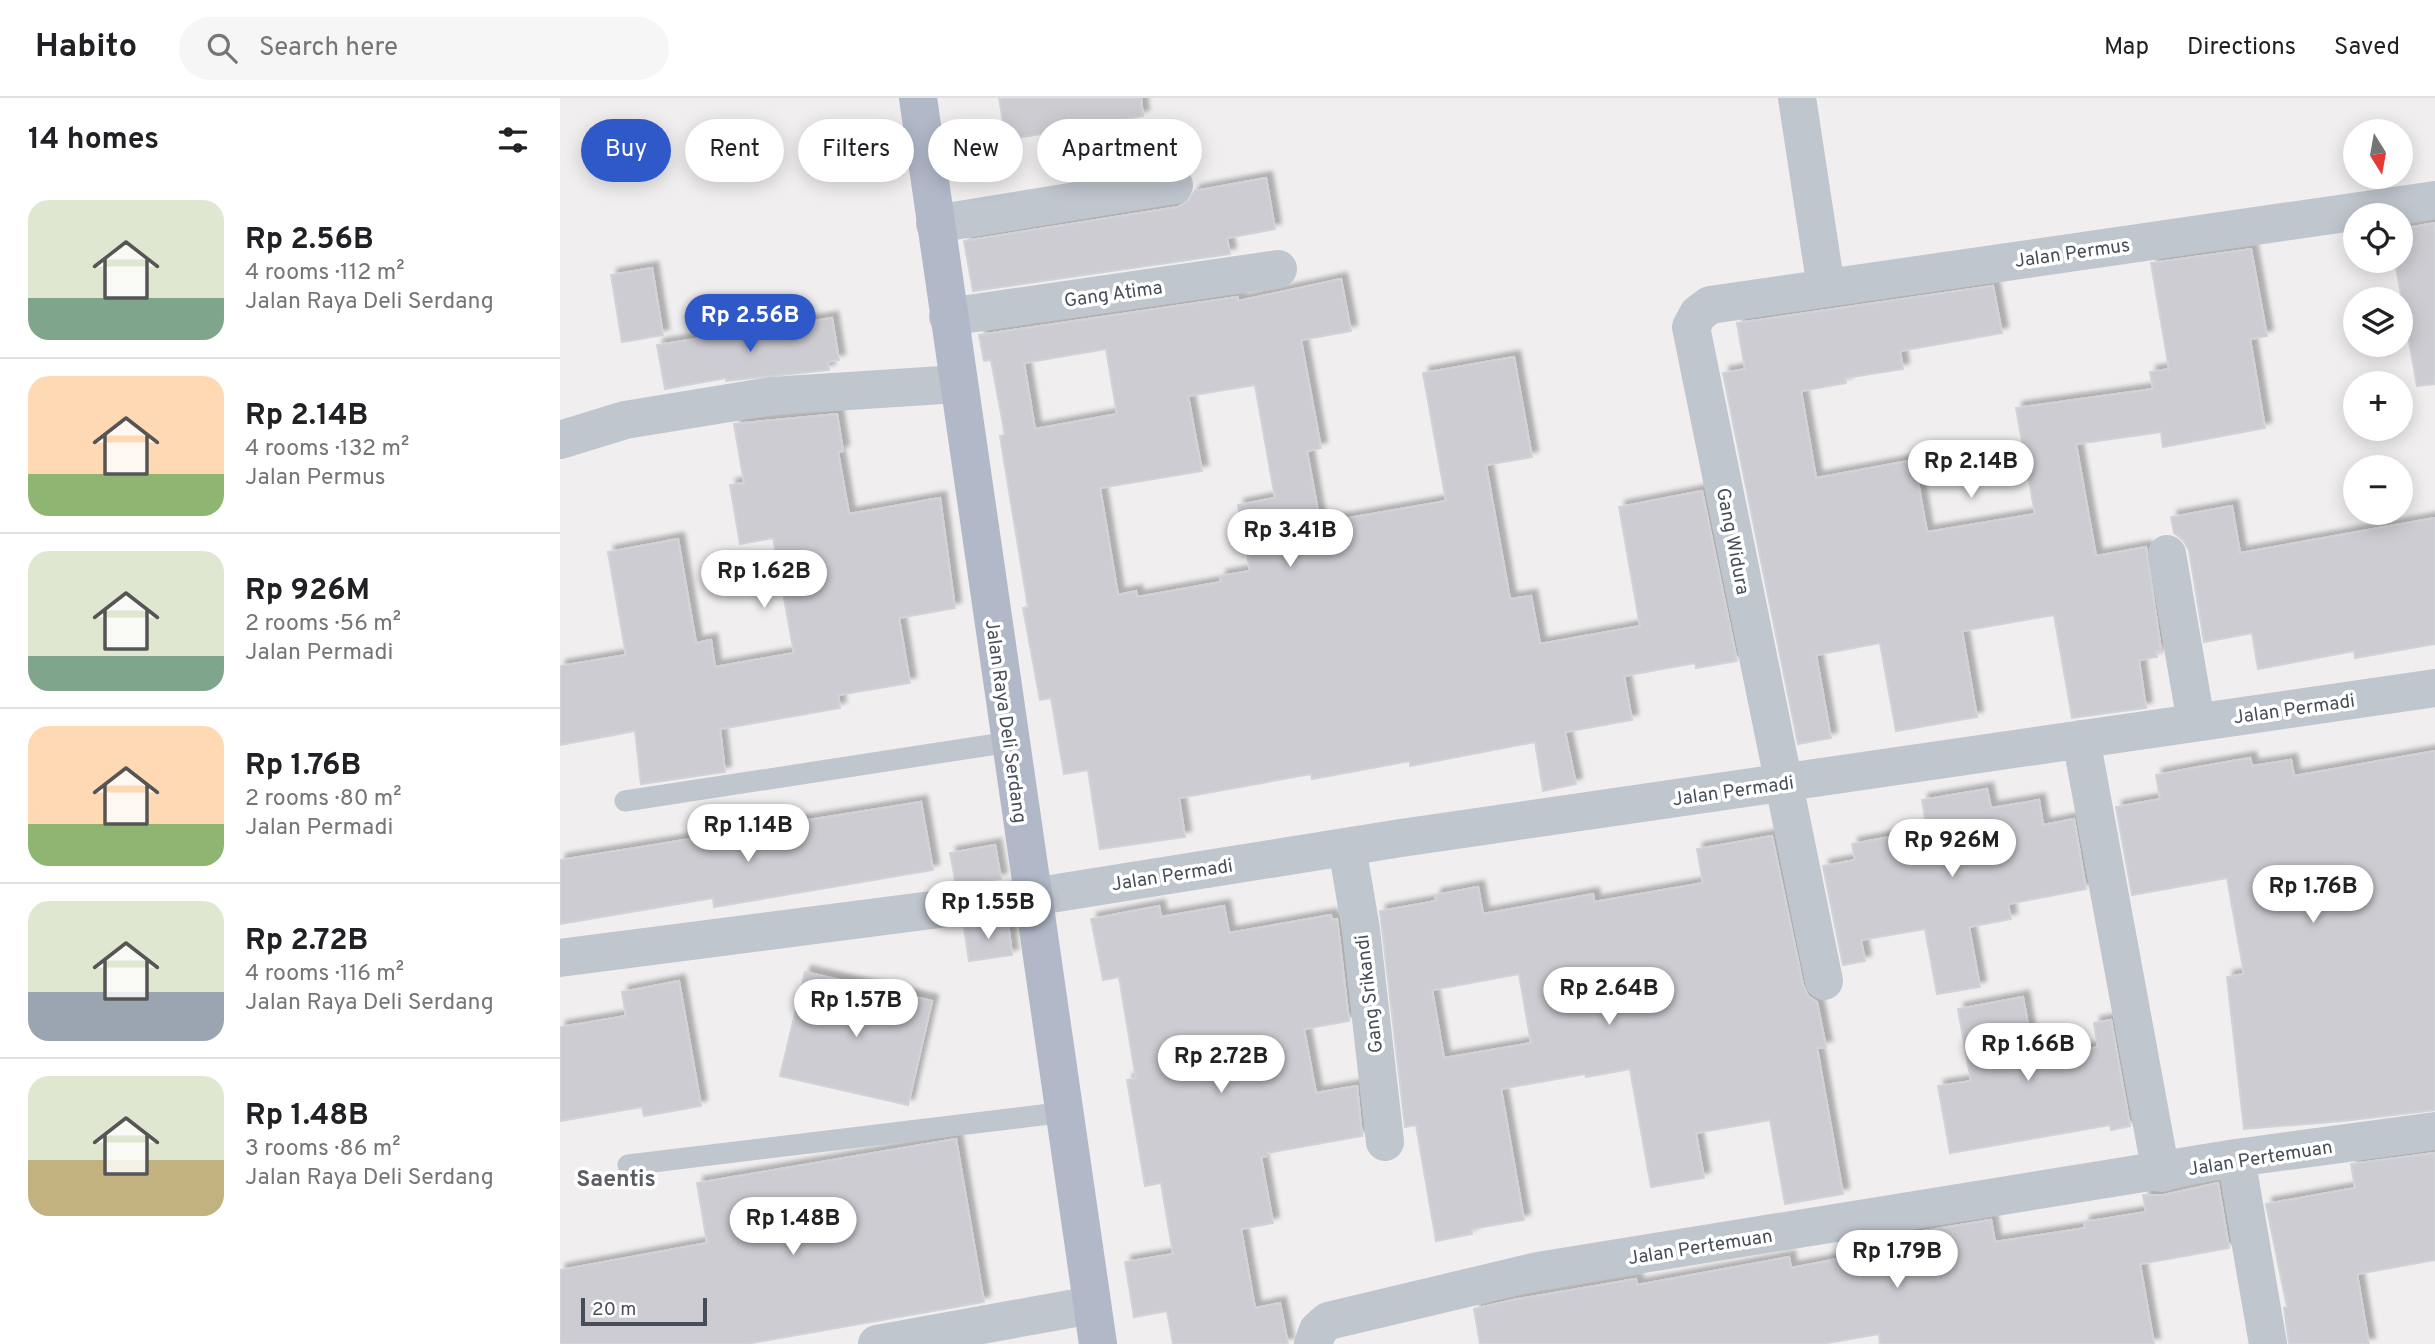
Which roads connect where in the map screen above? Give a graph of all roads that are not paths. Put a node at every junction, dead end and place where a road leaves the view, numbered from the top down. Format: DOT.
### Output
graph roads {
  1 [pos="918,98"];
  2 [pos="1797,98"];
  3 [pos="1174,186"];
  4 [pos="2435,200"];
  5 [pos="935,224"];
  6 [pos="1278,269"];
  7 [pos="1826,288"];
  8 [pos="1710,306"];
  9 [pos="947,317"];
  10 [pos="958,384"];
  11 [pos="560,440"];
  12 [pos="2167,554"];
  13 [pos="2435,688"];
  14 [pos="2196,722"];
  15 [pos="2081,739"];
  16 [pos="1010,742"];
  17 [pos="1782,783"];
  18 [pos="625,801"];
  19 [pos="1347,847"];
  20 [pos="1032,897"];
  21 [pos="560,958"];
  22 [pos="1824,981"];
  23 [pos="1066,1112"];
  24 [pos="2435,1131"];
  25 [pos="1385,1142"];
  26 [pos="2236,1158"];
  27 [pos="628,1165"];
  28 [pos="2161,1173"];
  29 [pos="1092,1304"];
  30 [pos="877,1344"];
  31 [pos="1098,1344"];
  32 [pos="1313,1344"];
  33 [pos="2268,1344"];
  1 -- 5 [label="main road, Jalan Raya Deli Serdang"];
  2 -- 7 [label="street"];
  3 -- 5 [label="street"];
  4 -- 7 [label="street, Jalan Permus"];
  5 -- 9 [label="main road, Jalan Raya Deli Serdang"];
  6 -- 9 [label="street, Gang Atima"];
  7 -- 8 [label="street, Jalan Permus"];
  8 -- 17 [label="street, Gang Widura"];
  9 -- 10 [label="main road, Jalan Raya Deli Serdang"];
  10 -- 11 [label="street"];
  10 -- 16 [label="main road, Jalan Raya Deli Serdang"];
  12 -- 14 [label="street"];
  13 -- 14 [label="street, Jalan Permadi"];
  14 -- 15 [label="street, Jalan Permadi"];
  15 -- 17 [label="street, Jalan Permadi"];
  15 -- 28 [label="street"];
  16 -- 18 [label="lane"];
  16 -- 20 [label="main road, Jalan Raya Deli Serdang"];
  17 -- 19 [label="street, Jalan Permadi"];
  17 -- 22 [label="street"];
  19 -- 20 [label="street, Jalan Permadi"];
  19 -- 25 [label="street, Gang Srikandi"];
  20 -- 21 [label="street, Jalan Permadi"];
  20 -- 23 [label="main road, Jalan Raya Deli Serdang"];
  23 -- 27 [label="lane"];
  23 -- 29 [label="main road, Jalan Raya Deli Serdang"];
  24 -- 26 [label="street, Jalan Pertemuan"];
  26 -- 28 [label="street, Jalan Pertemuan"];
  26 -- 33 [label="street"];
  28 -- 32 [label="street, Jalan Pertemuan"];
  29 -- 30 [label="street"];
  29 -- 31 [label="main road, Jalan Raya Deli Serdang"];
}
